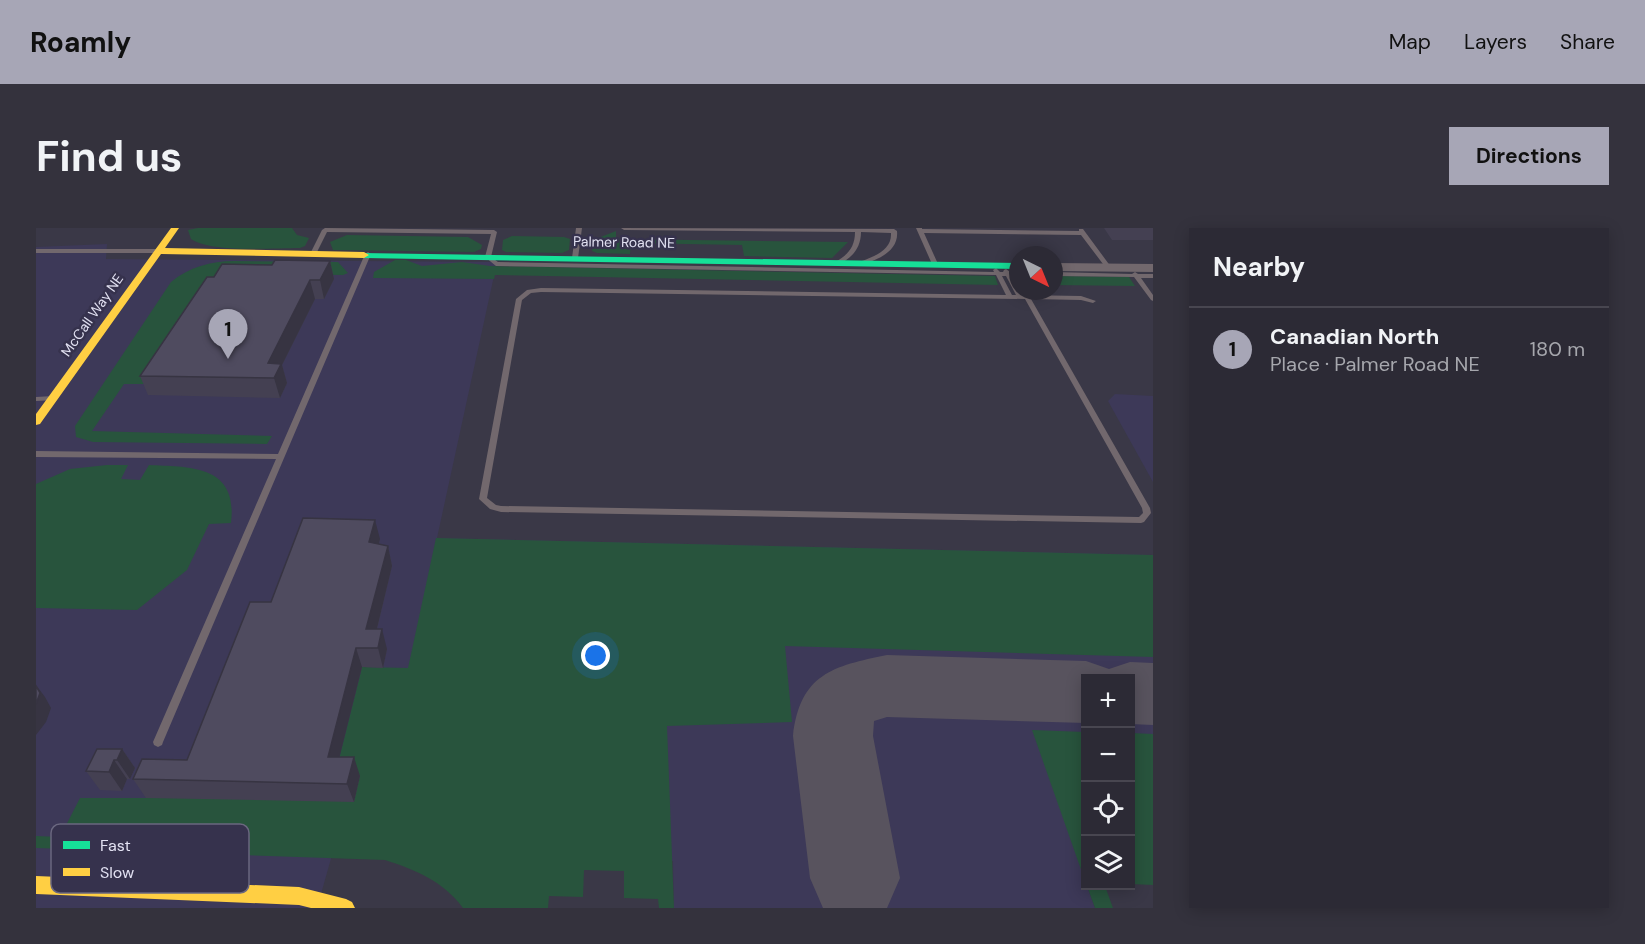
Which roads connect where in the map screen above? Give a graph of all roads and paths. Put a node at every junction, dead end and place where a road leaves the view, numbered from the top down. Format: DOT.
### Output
graph roads {
  1 [pos="175,228"];
  2 [pos="579,228"];
  3 [pos="624,228"];
  4 [pos="919,229"];
  5 [pos="858,231"];
  6 [pos="1082,231"];
  7 [pos="36,251"];
  8 [pos="157,251"];
  9 [pos="313,254"];
  10 [pos="368,255"];
  11 [pos="488,257"];
  12 [pos="575,258"];
  13 [pos="837,263"];
  14 [pos="862,263"];
  15 [pos="694,264"];
  16 [pos="934,264"];
  17 [pos="1063,267"];
  18 [pos="1108,267"];
  19 [pos="1153,268"];
  20 [pos="1009,270"];
  21 [pos="1133,272"];
  22 [pos="1063,274"];
  23 [pos="1153,276"];
  24 [pos="1009,297"];
  25 [pos="1063,297"];
  26 [pos="1153,298"];
  27 [pos="1030,300"];
  28 [pos="1093,300"];
  29 [pos="53,398"];
  30 [pos="36,399"];
  31 [pos="36,422"];
  32 [pos="36,454"];
  33 [pos="281,457"];
  34 [pos="158,742"];
  35 [pos="36,885"];
  36 [pos="51,886"];
  37 [pos="227,893"];
  38 [pos="346,908"];
  1 -- 8 [label="street, McCall Way NE"];
  2 -- 12 [label="lane"];
  3 -- 5 [label="lane"];
  4 -- 6 [label="lane"];
  4 -- 16 [label="lane"];
  5 -- 13 [label="lane"];
  5 -- 14 [label="lane"];
  6 -- 18 [label="lane"];
  7 -- 8 [label="lane"];
  8 -- 9 [label="street, Palmer Road NE"];
  8 -- 29 [label="street, McCall Way NE"];
  9 -- 10 [label="street, Palmer Road NE"];
  9 -- 11 [label="lane"];
  10 -- 11 [label="street, Palmer Road NE"];
  10 -- 33 [label="lane"];
  11 -- 12 [label="street, Palmer Road NE"];
  11 -- 15 [label="lane"];
  12 -- 15 [label="street, Palmer Road NE"];
  13 -- 14 [label="street, Palmer Road NE"];
  13 -- 15 [label="street, Palmer Road NE"];
  14 -- 16 [label="street, Palmer Road NE"];
  15 -- 20 [label="lane"];
  16 -- 20 [label="street, Palmer Road NE"];
  17 -- 18 [label="street"];
  18 -- 21 [label="street"];
  19 -- 21 [label="street"];
  21 -- 22 [label="lane"];
  21 -- 23 [label="lane"];
  21 -- 26 [label="lane"];
  24 -- 27 [label="lane"];
  25 -- 28 [label="lane"];
  29 -- 30 [label="lane"];
  29 -- 31 [label="street, McCall Way NE"];
  32 -- 33 [label="lane"];
  33 -- 34 [label="lane"];
  35 -- 36 [label="street"];
  37 -- 38 [label="street"];
}
